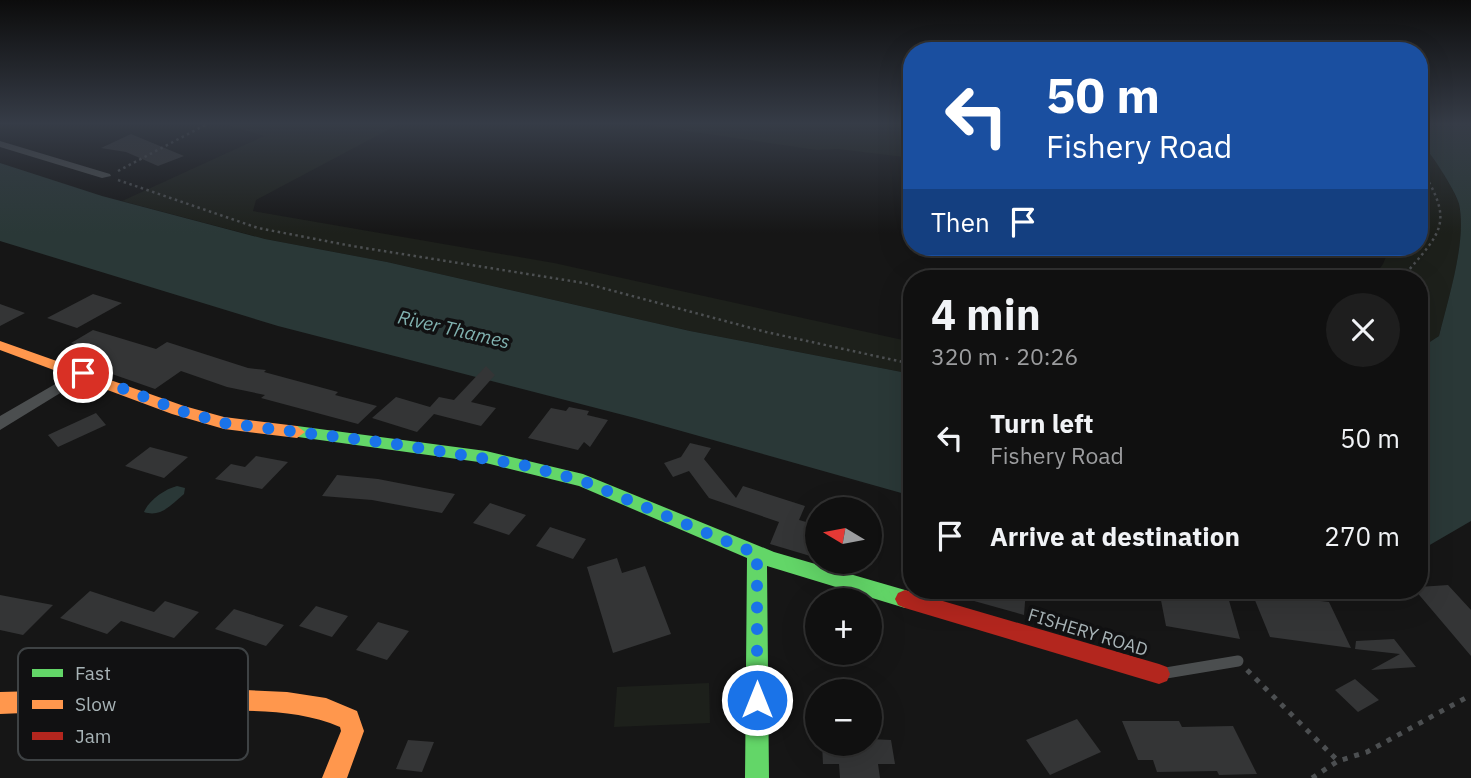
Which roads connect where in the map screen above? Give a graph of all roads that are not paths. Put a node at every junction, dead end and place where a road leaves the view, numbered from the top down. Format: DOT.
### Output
graph roads {
  1 [pos="54,160"];
  2 [pos="106,176"];
  3 [pos="0,345"];
  4 [pos="83,373"];
  5 [pos="0,424"];
  6 [pos="757,554"];
  7 [pos="903,598"];
  8 [pos="908,599"];
  9 [pos="1238,661"];
  10 [pos="1159,674"];
  11 [pos="248,700"];
  12 [pos="0,703"];
  13 [pos="18,703"];
  14 [pos="334,778"];
  15 [pos="757,778"];
  1 -- 2 [label="street"];
  3 -- 4 [label="street, FISHERY ROAD"];
  4 -- 5 [label="street"];
  4 -- 6 [label="street, FISHERY ROAD"];
  6 -- 7 [label="street, FISHERY ROAD"];
  6 -- 15 [label="street"];
  8 -- 10 [label="street, FISHERY ROAD"];
  9 -- 10 [label="lane"];
  11 -- 14 [label="street"];
  12 -- 13 [label="street"];
}
